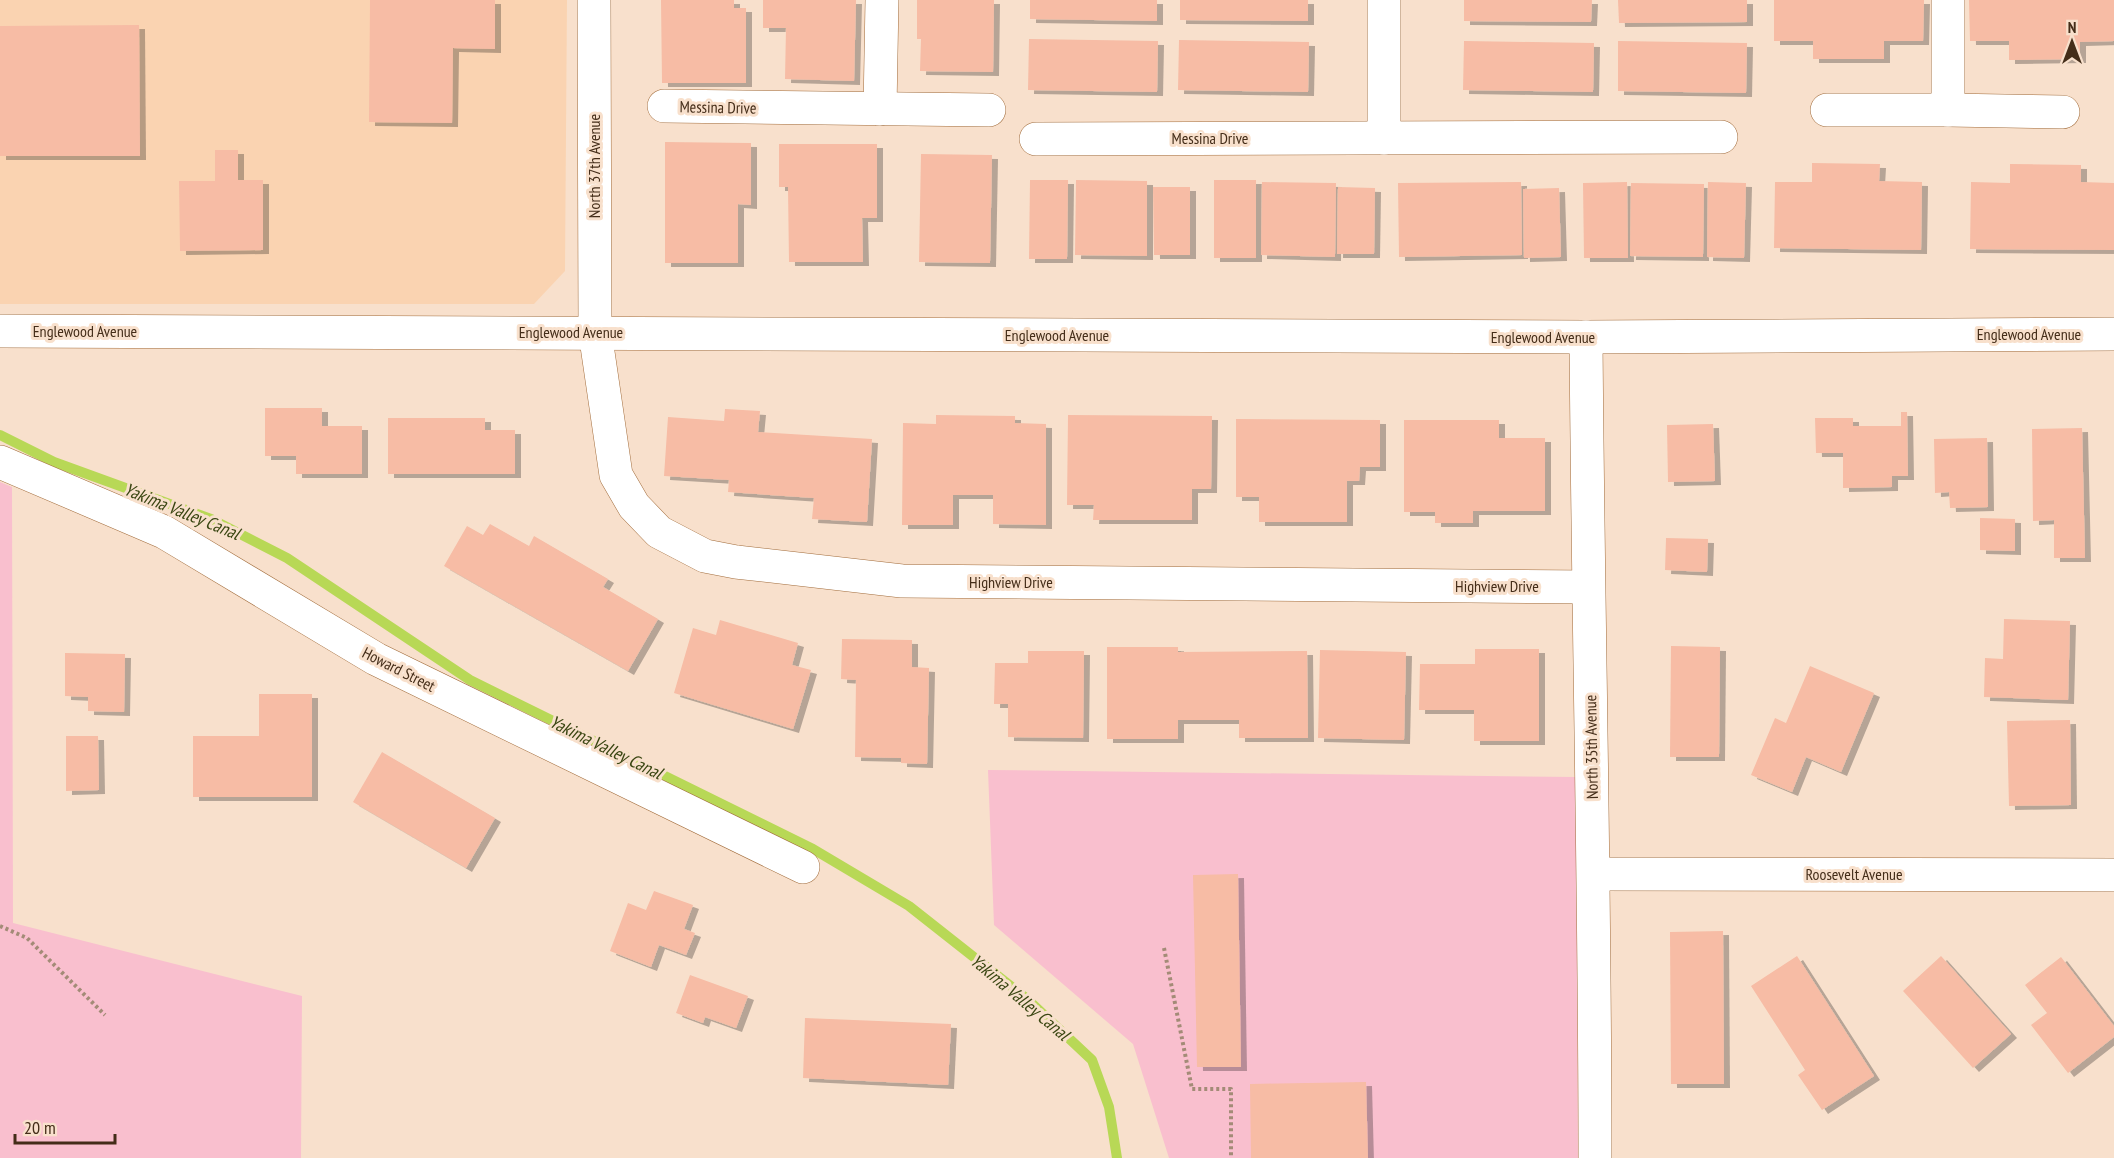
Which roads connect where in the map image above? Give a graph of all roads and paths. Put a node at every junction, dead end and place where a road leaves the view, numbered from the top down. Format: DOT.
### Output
graph roads {
  1 [pos="594,0"];
  2 [pos="882,0"];
  3 [pos="1384,0"];
  4 [pos="1948,0"];
  5 [pos="664,106"];
  6 [pos="880,109"];
  7 [pos="988,110"];
  8 [pos="1827,110"];
  9 [pos="1947,110"];
  10 [pos="2063,111"];
  11 [pos="1721,137"];
  12 [pos="1384,138"];
  13 [pos="1036,139"];
  14 [pos="0,331"];
  15 [pos="595,332"];
  16 [pos="2114,334"];
  17 [pos="1586,337"];
  18 [pos="0,462"];
  19 [pos="1588,586"];
  20 [pos="803,867"];
  21 [pos="1594,874"];
  22 [pos="2114,875"];
  23 [pos="0,926"];
  24 [pos="1164,948"];
  25 [pos="105,1015"];
  26 [pos="1231,1158"];
  27 [pos="1595,1158"];
  1 -- 15 [label="street, North 37th Avenue"];
  2 -- 6 [label="street"];
  3 -- 12 [label="street"];
  4 -- 9 [label="street"];
  5 -- 6 [label="street, Messina Drive"];
  6 -- 7 [label="street, Messina Drive"];
  8 -- 9 [label="street"];
  9 -- 10 [label="street"];
  11 -- 12 [label="street, Messina Drive"];
  12 -- 13 [label="street, Messina Drive"];
  14 -- 15 [label="street, Englewood Avenue"];
  15 -- 17 [label="street, Englewood Avenue"];
  15 -- 19 [label="street, Highview Drive"];
  16 -- 17 [label="street, Englewood Avenue"];
  17 -- 19 [label="street, North 35th Avenue"];
  18 -- 20 [label="street, Howard Street"];
  19 -- 21 [label="street, North 35th Avenue"];
  21 -- 22 [label="street, Roosevelt Avenue"];
  21 -- 27 [label="street, North 35th Avenue"];
  23 -- 25 [label="path"];
  24 -- 26 [label="path"];
}
